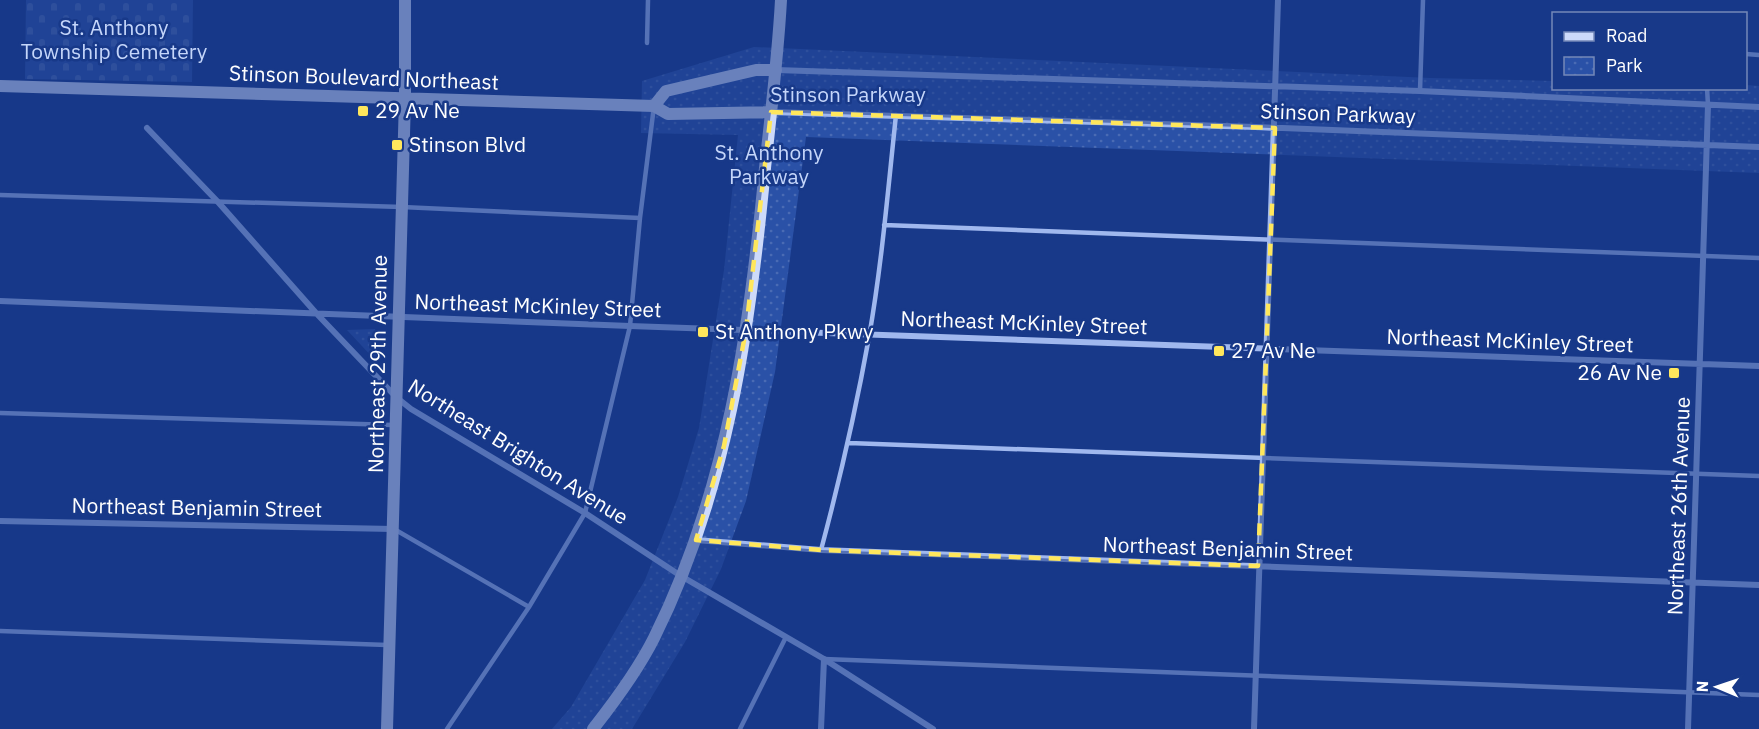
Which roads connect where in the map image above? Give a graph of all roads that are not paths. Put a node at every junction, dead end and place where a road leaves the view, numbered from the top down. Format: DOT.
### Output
graph roads {
  1 [pos="405,0"];
  2 [pos="648,0"];
  3 [pos="782,0"];
  4 [pos="1278,0"];
  5 [pos="1423,0"];
  6 [pos="647,43"];
  7 [pos="776,70"];
  8 [pos="0,86"];
  9 [pos="1276,87"];
  10 [pos="1707,90"];
  11 [pos="1420,91"];
  12 [pos="405,99"];
  13 [pos="1708,105"];
  14 [pos="654,106"];
  15 [pos="1759,107"];
  16 [pos="771,112"];
  17 [pos="896,115"];
  18 [pos="147,128"];
  19 [pos="1275,128"];
  20 [pos="1707,145"];
  21 [pos="1759,147"];
  22 [pos="0,195"];
  23 [pos="218,202"];
  24 [pos="402,207"];
  25 [pos="640,218"];
  26 [pos="884,225"];
  27 [pos="1269,240"];
  28 [pos="1704,256"];
  29 [pos="1759,258"];
  30 [pos="0,301"];
  31 [pos="316,313"];
  32 [pos="398,316"];
  33 [pos="630,326"];
  34 [pos="746,330"];
  35 [pos="870,334"];
  36 [pos="1267,348"];
  37 [pos="1700,364"];
  38 [pos="1759,366"];
  39 [pos="396,397"];
  40 [pos="0,413"];
  41 [pos="396,426"];
  42 [pos="849,443"];
  43 [pos="1262,457"];
  44 [pos="1697,474"];
  45 [pos="1759,476"];
  46 [pos="585,513"];
  47 [pos="0,521"];
  48 [pos="393,529"];
  49 [pos="696,540"];
  50 [pos="821,550"];
  51 [pos="1258,566"];
  52 [pos="681,576"];
  53 [pos="1693,583"];
  54 [pos="1759,585"];
  55 [pos="530,606"];
  56 [pos="0,631"];
  57 [pos="786,637"];
  58 [pos="389,645"];
  59 [pos="824,659"];
  60 [pos="1256,676"];
  61 [pos="1690,692"];
  62 [pos="1759,695"];
  63 [pos="387,729"];
  64 [pos="447,729"];
  65 [pos="593,729"];
  66 [pos="740,729"];
  67 [pos="821,729"];
  68 [pos="933,729"];
  69 [pos="1254,729"];
  70 [pos="1688,729"];
  1 -- 12 [label="street, Northeast 29th Avenue"];
  2 -- 6 [label="lane"];
  3 -- 7 [label="street"];
  4 -- 9 [label="street"];
  5 -- 11 [label="lane"];
  7 -- 9 [label="street, Stinson Parkway"];
  7 -- 14 [label="street"];
  7 -- 16 [label="street"];
  8 -- 12 [label="street, Stinson Boulevard Northeast"];
  9 -- 11 [label="street, Stinson Parkway"];
  9 -- 19 [label="street"];
  10 -- 13 [label="lane"];
  11 -- 13 [label="street, Stinson Parkway"];
  12 -- 14 [label="street, Stinson Boulevard Northeast"];
  12 -- 24 [label="street, Northeast 29th Avenue"];
  13 -- 15 [label="street, Stinson Parkway"];
  13 -- 20 [label="street, Northeast 26th Avenue"];
  14 -- 16 [label="street, Stinson Boulevard Northeast"];
  14 -- 25 [label="lane"];
  16 -- 17 [label="street, Stinson Parkway"];
  16 -- 34 [label="street"];
  17 -- 19 [label="street, Stinson Parkway"];
  17 -- 26 [label="lane"];
  18 -- 23 [label="street, Northeast Brighton Avenue"];
  19 -- 20 [label="street, Stinson Parkway"];
  19 -- 27 [label="street"];
  20 -- 21 [label="street, Stinson Parkway"];
  20 -- 28 [label="street, Northeast 26th Avenue"];
  22 -- 23 [label="lane"];
  23 -- 24 [label="lane"];
  23 -- 31 [label="street, Northeast Brighton Avenue"];
  24 -- 25 [label="lane"];
  24 -- 32 [label="street, Northeast 29th Avenue"];
  25 -- 33 [label="lane"];
  26 -- 27 [label="lane"];
  26 -- 35 [label="lane"];
  27 -- 28 [label="lane"];
  27 -- 36 [label="street"];
  28 -- 29 [label="lane"];
  28 -- 37 [label="street, Northeast 26th Avenue"];
  30 -- 31 [label="street, Northeast McKinley Street"];
  31 -- 32 [label="street, Northeast McKinley Street"];
  31 -- 39 [label="street, Northeast Brighton Avenue"];
  32 -- 33 [label="street, Northeast McKinley Street"];
  32 -- 39 [label="street, Northeast 29th Avenue"];
  33 -- 34 [label="street, Northeast McKinley Street"];
  33 -- 46 [label="lane"];
  34 -- 35 [label="street, Northeast McKinley Street"];
  34 -- 49 [label="street"];
  35 -- 36 [label="street, Northeast McKinley Street"];
  35 -- 42 [label="lane"];
  36 -- 37 [label="street, Northeast McKinley Street"];
  36 -- 43 [label="street"];
  37 -- 38 [label="street, Northeast McKinley Street"];
  37 -- 44 [label="street, Northeast 26th Avenue"];
  39 -- 41 [label="street, Northeast 29th Avenue"];
  39 -- 46 [label="street, Northeast Brighton Avenue"];
  40 -- 41 [label="lane"];
  41 -- 48 [label="street, Northeast 29th Avenue"];
  42 -- 43 [label="lane"];
  42 -- 50 [label="lane"];
  43 -- 44 [label="lane"];
  43 -- 51 [label="street"];
  44 -- 45 [label="lane"];
  44 -- 53 [label="street, Northeast 26th Avenue"];
  46 -- 52 [label="street, Northeast Brighton Avenue"];
  46 -- 55 [label="lane"];
  47 -- 48 [label="street, Northeast Benjamin Street"];
  48 -- 55 [label="lane"];
  48 -- 58 [label="street, Northeast 29th Avenue"];
  49 -- 50 [label="street, Northeast Benjamin Street"];
  49 -- 52 [label="street"];
  50 -- 51 [label="street, Northeast Benjamin Street"];
  51 -- 53 [label="street, Northeast Benjamin Street"];
  51 -- 60 [label="street"];
  52 -- 57 [label="street, Northeast Brighton Avenue"];
  52 -- 65 [label="street"];
  53 -- 54 [label="street, Northeast Benjamin Street"];
  53 -- 61 [label="street, Northeast 26th Avenue"];
  55 -- 64 [label="lane"];
  56 -- 58 [label="lane"];
  57 -- 59 [label="street, Northeast Brighton Avenue"];
  57 -- 66 [label="lane"];
  58 -- 63 [label="street, Northeast 29th Avenue"];
  59 -- 60 [label="lane"];
  59 -- 67 [label="street"];
  59 -- 68 [label="street, Northeast Brighton Avenue"];
  60 -- 61 [label="lane"];
  60 -- 69 [label="street"];
  61 -- 62 [label="lane"];
  61 -- 70 [label="street, Northeast 26th Avenue"];
}
